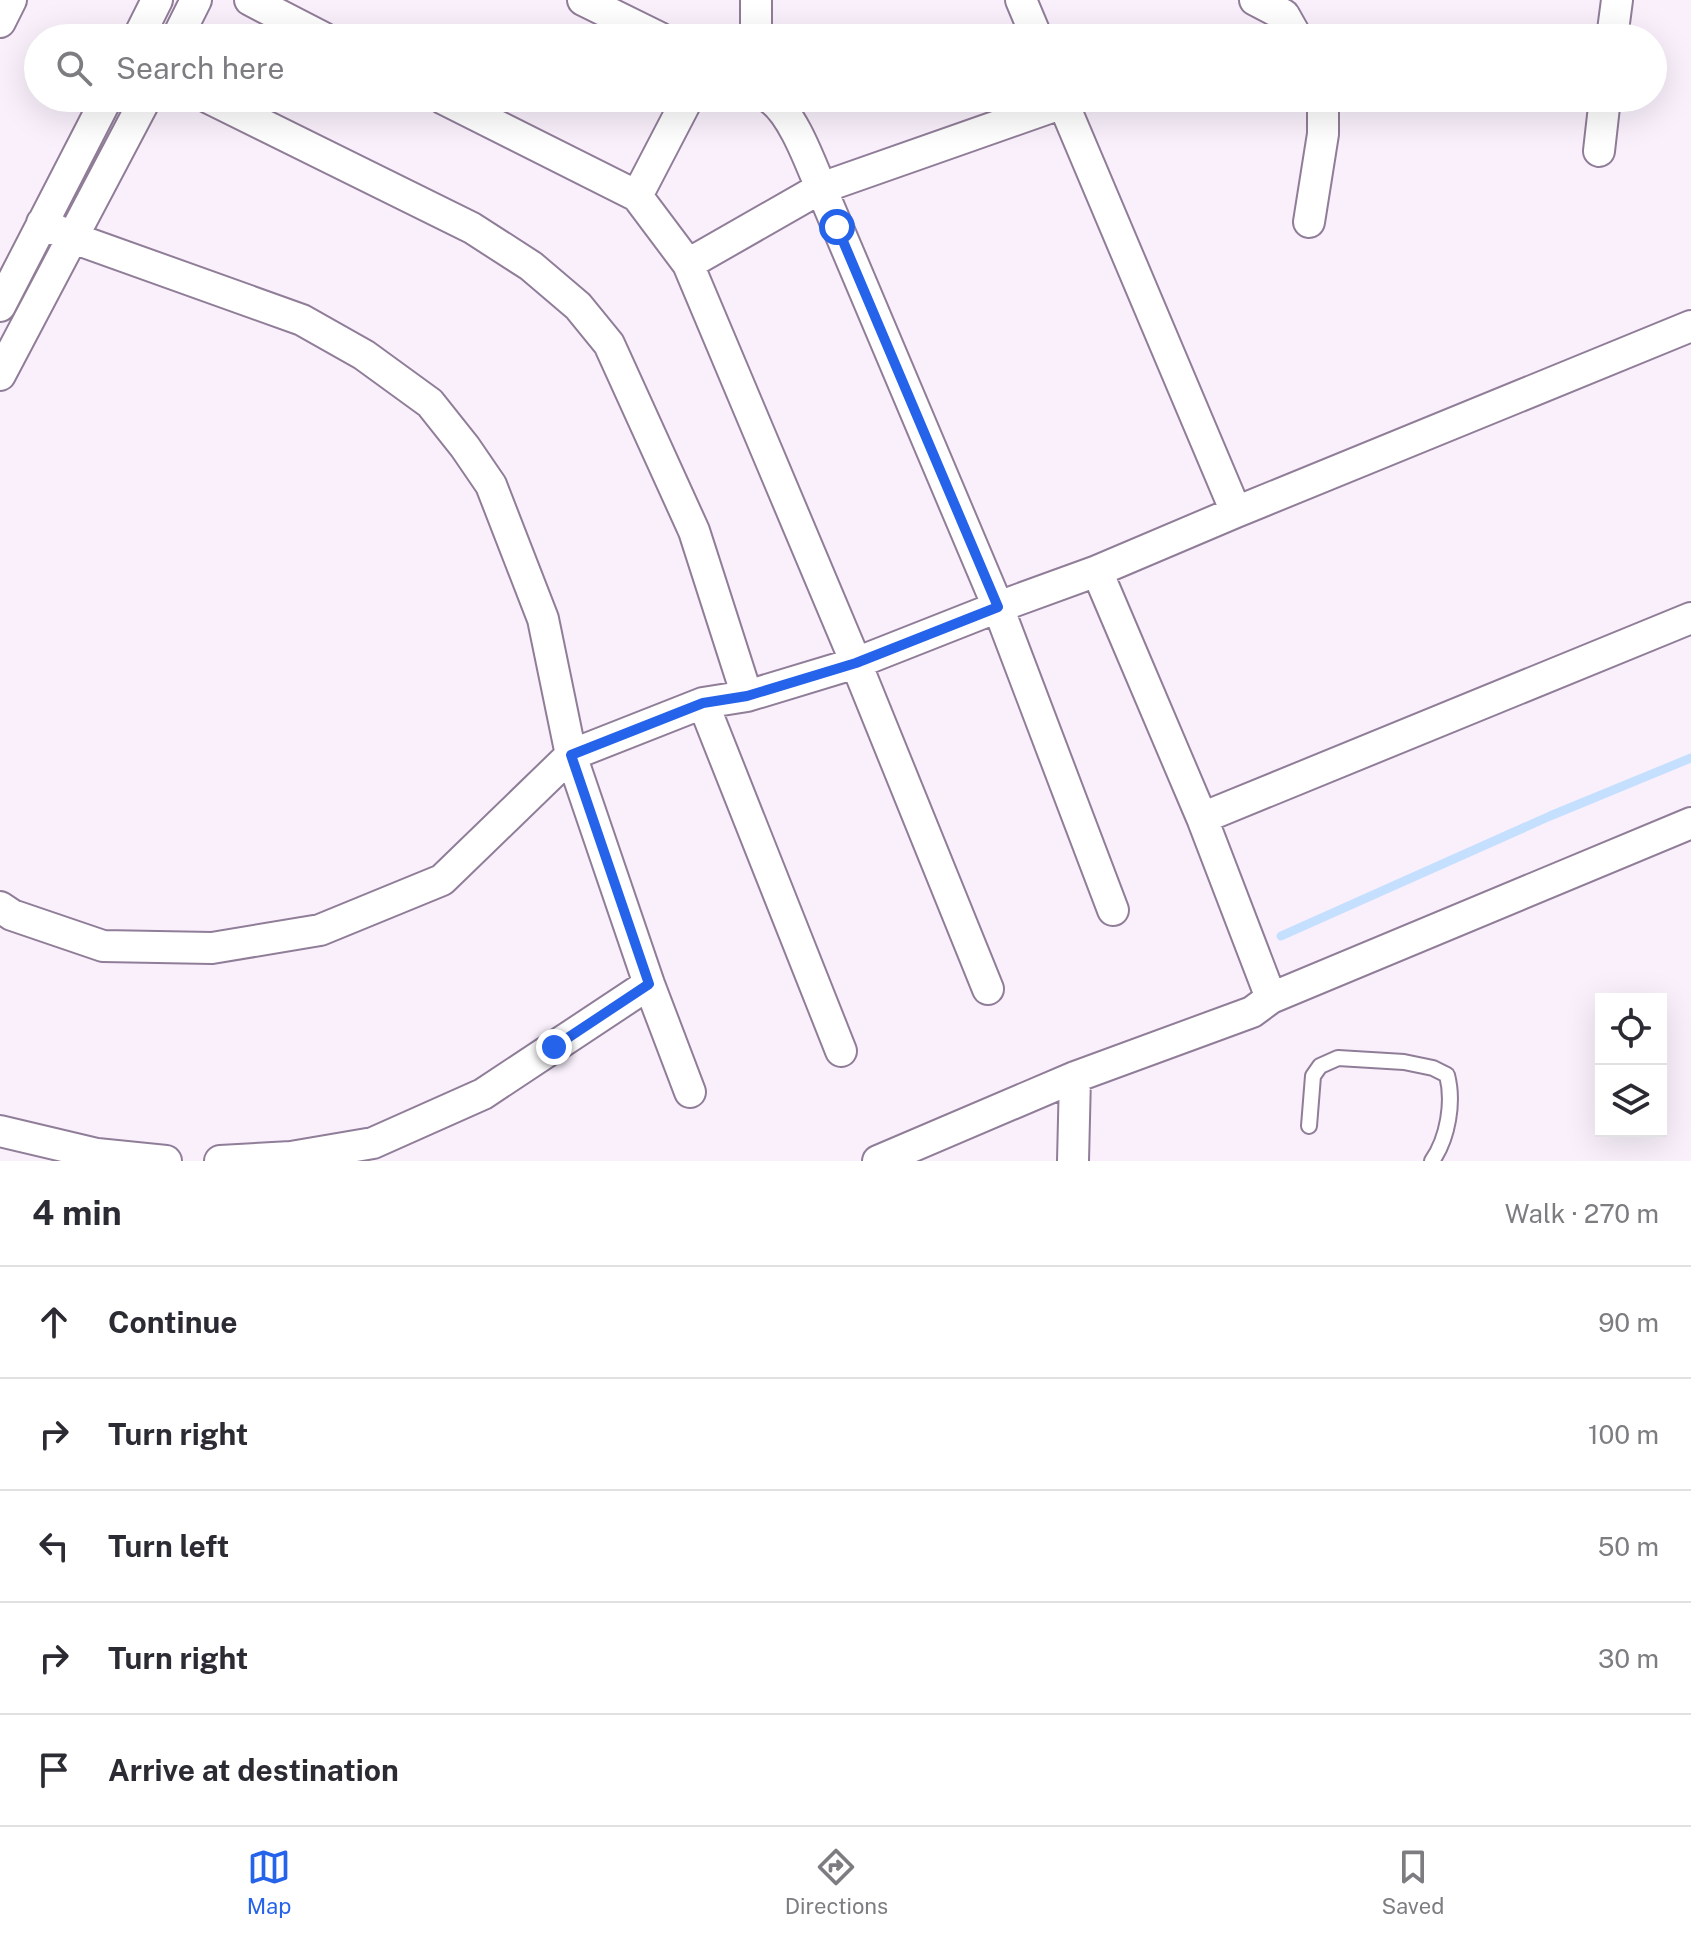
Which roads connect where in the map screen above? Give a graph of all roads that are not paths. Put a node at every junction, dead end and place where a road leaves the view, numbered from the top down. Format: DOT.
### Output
graph roads {
  1 [pos="11,0"];
  2 [pos="157,0"];
  3 [pos="196,0"];
  4 [pos="250,0"];
  5 [pos="583,0"];
  6 [pos="756,0"];
  7 [pos="1021,0"];
  8 [pos="1255,0"];
  9 [pos="1617,0"];
  10 [pos="0,22"];
  11 [pos="145,24"];
  12 [pos="184,24"];
  13 [pos="297,24"];
  14 [pos="632,24"];
  15 [pos="756,24"];
  16 [pos="1031,24"];
  17 [pos="1289,24"];
  18 [pos="1614,24"];
  19 [pos="100,112"];
  20 [pos="139,112"];
  21 [pos="237,112"];
  22 [pos="470,112"];
  23 [pos="681,112"];
  24 [pos="783,112"];
  25 [pos="1029,112"];
  26 [pos="1067,112"];
  27 [pos="1323,112"];
  28 [pos="1603,112"];
  29 [pos="1599,151"];
  30 [pos="821,188"];
  31 [pos="637,196"];
  32 [pos="1309,222"];
  33 [pos="42,223"];
  34 [pos="73,238"];
  35 [pos="688,264"];
  36 [pos="0,306"];
  37 [pos="1691,326"];
  38 [pos="0,375"];
  39 [pos="1236,512"];
  40 [pos="1097,571"];
  41 [pos="998,607"];
  42 [pos="1691,618"];
  43 [pos="856,663"];
  44 [pos="747,696"];
  45 [pos="703,703"];
  46 [pos="571,755"];
  47 [pos="1202,818"];
  48 [pos="1691,823"];
  49 [pos="0,907"];
  50 [pos="1113,910"];
  51 [pos="649,984"];
  52 [pos="988,989"];
  53 [pos="1271,998"];
  54 [pos="841,1051"];
  55 [pos="1075,1077"];
  56 [pos="690,1092"];
  57 [pos="1309,1126"];
  58 [pos="0,1131"];
  59 [pos="166,1161"];
  60 [pos="220,1161"];
  61 [pos="878,1161"];
  62 [pos="1073,1161"];
  63 [pos="1432,1161"];
  1 -- 10 [label="street"];
  2 -- 11 [label="street"];
  3 -- 12 [label="street"];
  4 -- 13 [label="street"];
  5 -- 14 [label="street"];
  6 -- 15 [label="street"];
  7 -- 16 [label="street"];
  8 -- 17 [label="street"];
  9 -- 18 [label="street"];
  19 -- 33 [label="street"];
  20 -- 34 [label="street"];
  21 -- 44 [label="street"];
  22 -- 31 [label="street"];
  23 -- 31 [label="street"];
  24 -- 30 [label="street"];
  25 -- 30 [label="street"];
  26 -- 39 [label="street"];
  27 -- 32 [label="street"];
  28 -- 29 [label="street"];
  30 -- 35 [label="street"];
  30 -- 41 [label="street"];
  31 -- 35 [label="street"];
  33 -- 34 [label="street"];
  33 -- 36 [label="street"];
  34 -- 38 [label="street"];
  34 -- 46 [label="street"];
  35 -- 43 [label="street"];
  37 -- 39 [label="street"];
  39 -- 40 [label="street"];
  40 -- 41 [label="street"];
  40 -- 47 [label="street"];
  41 -- 43 [label="street"];
  41 -- 50 [label="street"];
  42 -- 47 [label="street"];
  43 -- 44 [label="street"];
  43 -- 52 [label="street"];
  44 -- 45 [label="street"];
  45 -- 46 [label="street"];
  45 -- 54 [label="street"];
  46 -- 49 [label="street"];
  46 -- 51 [label="street"];
  47 -- 53 [label="street"];
  48 -- 53 [label="street"];
  51 -- 56 [label="street"];
  51 -- 60 [label="street"];
  53 -- 55 [label="street"];
  55 -- 61 [label="street"];
  55 -- 62 [label="street"];
  57 -- 63 [label="lane"];
  58 -- 59 [label="street"];
}
